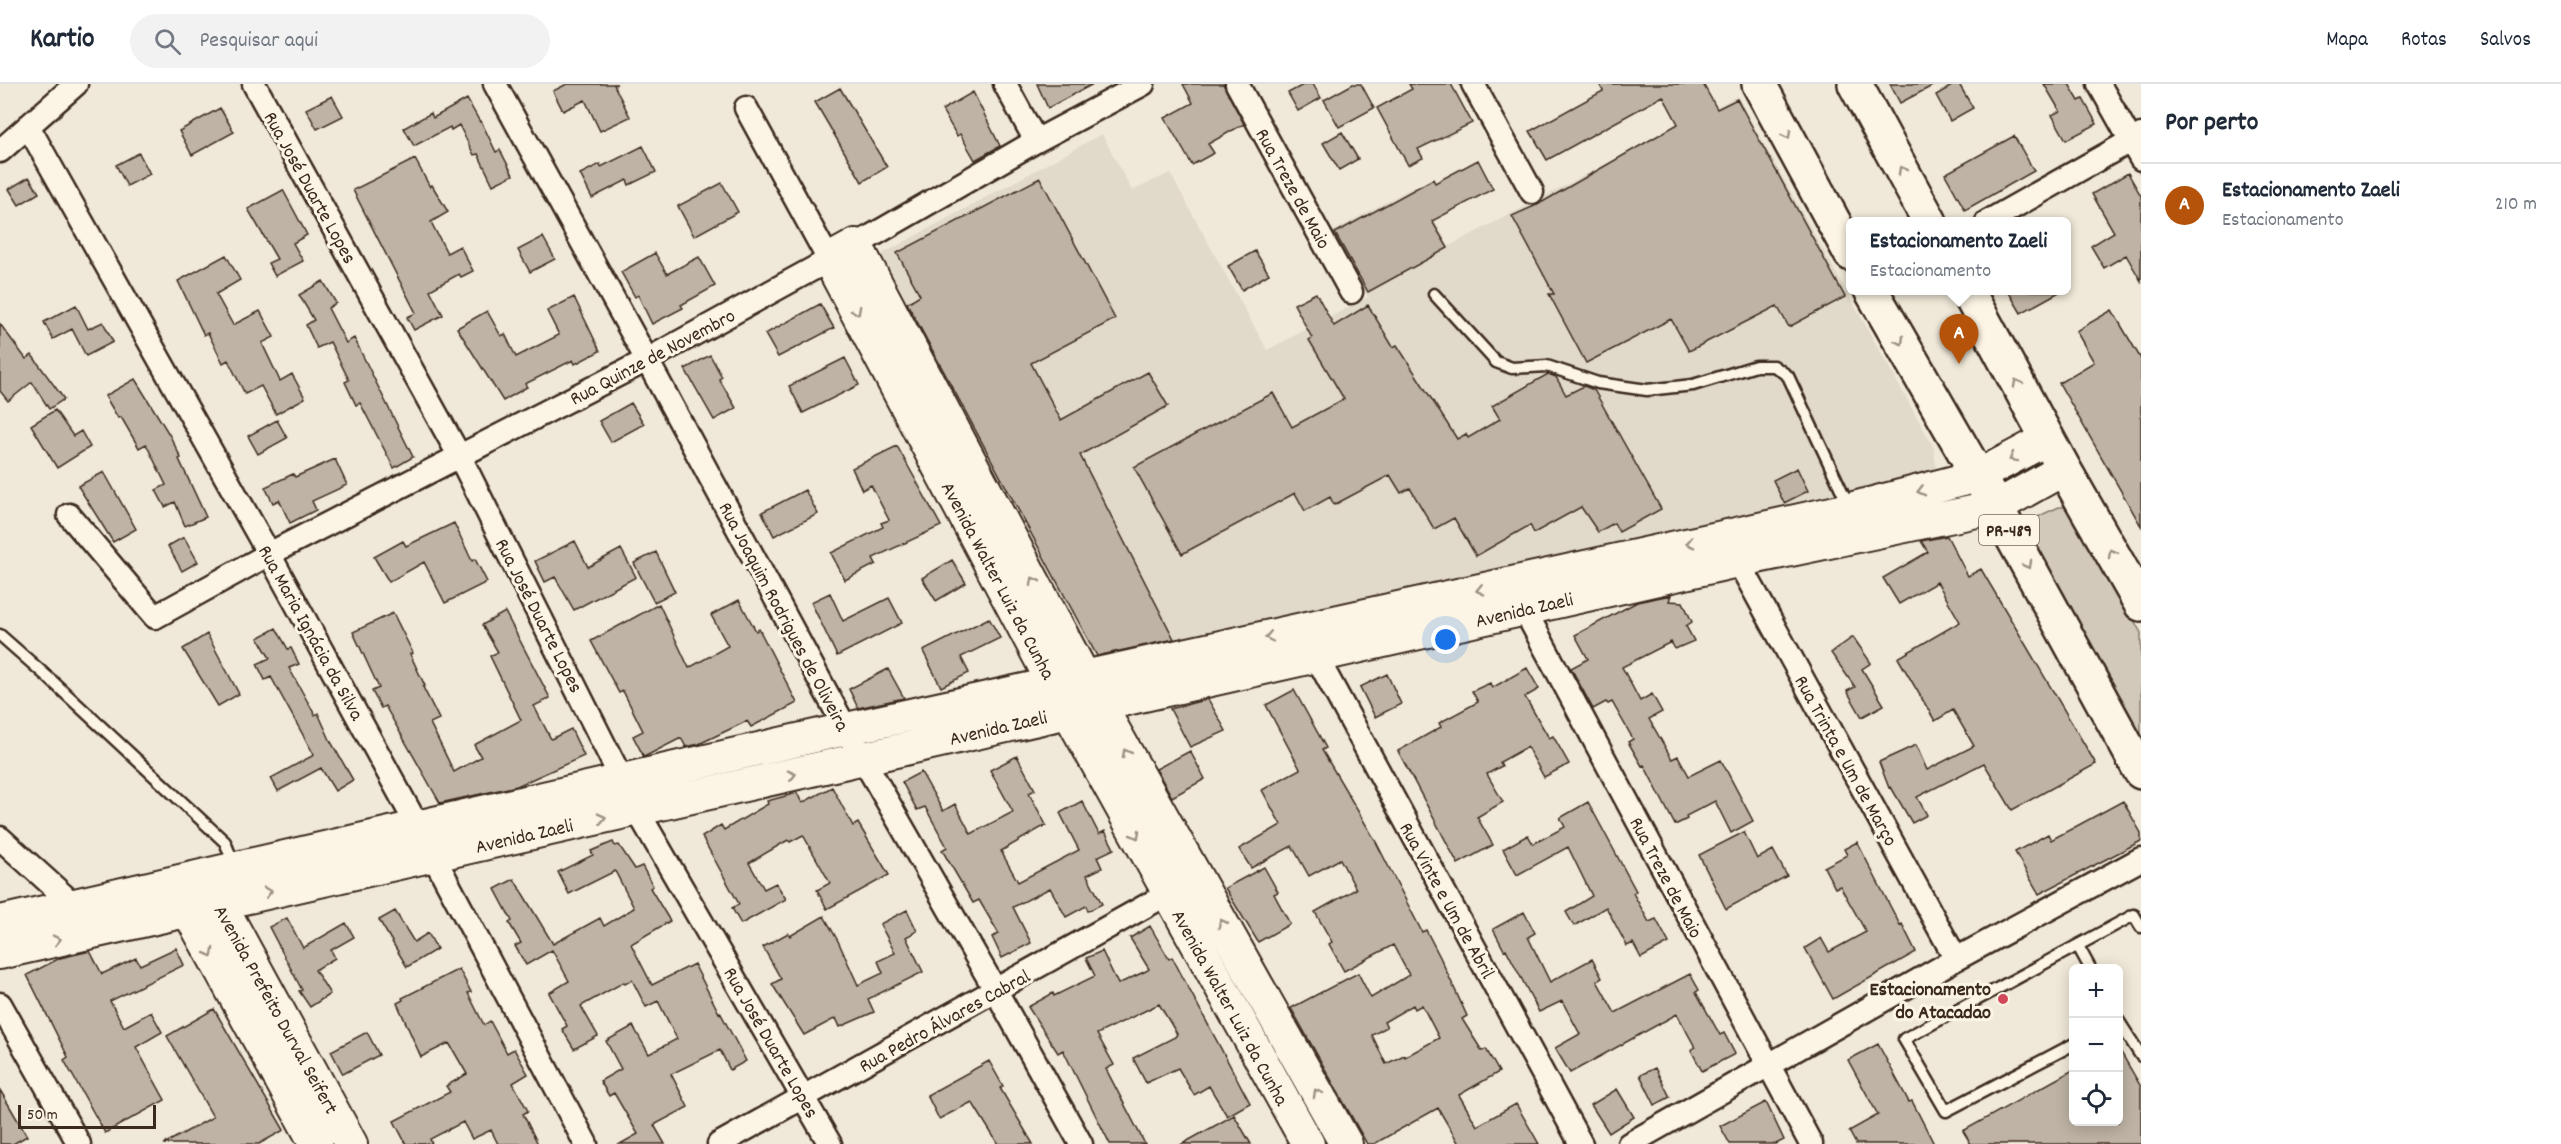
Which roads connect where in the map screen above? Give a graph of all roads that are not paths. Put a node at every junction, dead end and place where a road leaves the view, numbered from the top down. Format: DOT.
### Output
graph roads {
  1 [pos="76,84"];
  2 [pos="254,84"];
  3 [pos="495,84"];
  4 [pos="1005,84"];
  5 [pos="1143,84"];
  6 [pos="1237,84"];
  7 [pos="1473,84"];
  8 [pos="1759,84"];
  9 [pos="1855,84"];
  10 [pos="2099,84"];
  11 [pos="746,108"];
  12 [pos="28,126"];
  13 [pos="1036,141"];
  14 [pos="2138,145"];
  15 [pos="0,151"];
  16 [pos="1532,192"];
  17 [pos="1927,217"];
  18 [pos="1997,217"];
  19 [pos="1846,245"];
  20 [pos="843,252"];
  21 [pos="1351,292"];
  22 [pos="1434,294"];
  23 [pos="1873,295"];
  24 [pos="1969,295"];
  25 [pos="647,360"];
  26 [pos="2047,439"];
  27 [pos="460,457"];
  28 [pos="2064,469"];
  29 [pos="1978,476"];
  30 [pos="1996,507"];
  31 [pos="69,515"];
  32 [pos="1854,522"];
  33 [pos="1734,548"];
  34 [pos="269,554"];
  35 [pos="1520,596"];
  36 [pos="2141,604"];
  37 [pos="0,635"];
  38 [pos="1309,643"];
  39 [pos="1084,677"];
  40 [pos="1061,698"];
  41 [pos="1099,705"];
  42 [pos="846,729"];
  43 [pos="862,759"];
  44 [pos="2141,772"];
  45 [pos="623,781"];
  46 [pos="637,810"];
  47 [pos="418,827"];
  48 [pos="0,838"];
  49 [pos="433,856"];
  50 [pos="2141,859"];
  51 [pos="220,870"];
  52 [pos="1196,878"];
  53 [pos="174,882"];
  54 [pos="1169,895"];
  55 [pos="218,903"];
  56 [pos="74,905"];
  57 [pos="187,911"];
  58 [pos="0,922"];
  59 [pos="2141,927"];
  60 [pos="2078,946"];
  61 [pos="0,953"];
  62 [pos="1956,959"];
  63 [pos="2087,964"];
  64 [pos="996,991"];
  65 [pos="0,1004"];
  66 [pos="2123,1026"];
  67 [pos="2069,1046"];
  68 [pos="2141,1056"];
  69 [pos="1768,1067"];
  70 [pos="804,1098"];
  71 [pos="79,1144"];
  72 [pos="316,1144"];
  73 [pos="351,1144"];
  74 [pos="586,1144"];
  75 [pos="719,1144"];
  76 [pos="830,1144"];
  77 [pos="1081,1144"];
  78 [pos="1308,1144"];
  79 [pos="1346,1144"];
  80 [pos="1581,1144"];
  81 [pos="1629,1144"];
  82 [pos="1811,1144"];
  1 -- 12 [label="street"];
  2 -- 27 [label="street, Rua José Duarte Lopes"];
  3 -- 25 [label="street, Rua Joaquim Rodrigues de Oliveira"];
  4 -- 13 [label="street"];
  5 -- 13 [label="street, Rua Quinze de Novembro"];
  6 -- 21 [label="street, Rua Treze de Maio"];
  7 -- 16 [label="street"];
  8 -- 19 [label="main road, one-way"];
  17 -- 9 [label="main road, one-way"];
  10 -- 14 [label="street"];
  11 -- 20 [label="street, Avenida Walter Luiz da Cunha"];
  12 -- 15 [label="street"];
  12 -- 34 [label="street, Rua Maria Ignácia da Silva"];
  13 -- 20 [label="street, Rua Quinze de Novembro"];
  14 -- 18 [label="street"];
  20 -- 25 [label="street, Rua Quinze de Novembro"];
  39 -- 20 [label="street, Avenida Walter Luiz da Cunha, one-way"];
  20 -- 40 [label="street, Avenida Walter Luiz da Cunha, one-way"];
  22 -- 32 [label="lane"];
  23 -- 29 [label="main road, PR-489, one-way"];
  26 -- 24 [label="main road, one-way"];
  25 -- 27 [label="street, Rua Quinze de Novembro"];
  25 -- 42 [label="street, Rua Joaquim Rodrigues de Oliveira"];
  26 -- 28 [label="main road"];
  26 -- 29 [label="street, Avenida Zaeli, one-way"];
  27 -- 34 [label="street, Rua Quinze de Novembro"];
  27 -- 45 [label="street, Rua José Duarte Lopes"];
  28 -- 30 [label="street, Avenida Zaeli"];
  36 -- 28 [label="main road, one-way"];
  29 -- 30 [label="main road, PR-489"];
  29 -- 32 [label="street, Avenida Zaeli, one-way"];
  30 -- 32 [label="street, Avenida Zaeli"];
  30 -- 44 [label="main road, PR-489, one-way"];
  31 -- 34 [label="street, Rua Quinze de Novembro"];
  32 -- 33 [label="street, Avenida Zaeli"];
  33 -- 35 [label="street, Avenida Zaeli"];
  33 -- 62 [label="street, Rua Trinta e Um de Março"];
  34 -- 47 [label="street, Rua Maria Ignácia da Silva"];
  35 -- 38 [label="street, Avenida Zaeli"];
  35 -- 69 [label="street, Rua Treze de Maio"];
  37 -- 51 [label="lane"];
  38 -- 39 [label="street, Avenida Zaeli, one-way"];
  38 -- 41 [label="street, Avenida Zaeli"];
  38 -- 80 [label="street, Rua Vinte e Um de Abril"];
  39 -- 40 [label="street, Avenida Zaeli"];
  39 -- 41 [label="street, Avenida Walter Luiz da Cunha"];
  40 -- 41 [label="street, Avenida Zaeli"];
  40 -- 42 [label="street, Avenida Zaeli"];
  40 -- 43 [label="street, Avenida Zaeli"];
  40 -- 54 [label="street, Avenida Walter Luiz da Cunha, one-way"];
  52 -- 41 [label="street, Avenida Walter Luiz da Cunha, one-way"];
  42 -- 43 [label="street, Rua Joaquim Rodrigues de Oliveira"];
  42 -- 45 [label="street, Avenida Zaeli"];
  46 -- 43 [label="street, Avenida Zaeli, one-way"];
  43 -- 64 [label="street, Rua Joaquim Rodrigues de Oliveira"];
  45 -- 46 [label="street, Rua José Duarte Lopes"];
  45 -- 47 [label="street, Avenida Zaeli"];
  49 -- 46 [label="street, Avenida Zaeli, one-way"];
  46 -- 70 [label="street, Rua José Duarte Lopes"];
  47 -- 49 [label="street, Rua Maria Ignácia da Silva"];
  47 -- 51 [label="street, Avenida Zaeli"];
  48 -- 56 [label="street"];
  55 -- 49 [label="street, Avenida Zaeli, one-way"];
  49 -- 74 [label="street, Rua Maria Ignácia da Silva"];
  50 -- 62 [label="street"];
  51 -- 53 [label="street, Avenida Zaeli"];
  51 -- 55 [label="street, Avenida Prefeito Durval Seifert"];
  52 -- 54 [label="street, Rua Pedro Álvares Cabral"];
  79 -- 52 [label="street, Avenida Walter Luiz da Cunha, one-way"];
  53 -- 56 [label="street, Avenida Zaeli"];
  53 -- 57 [label="street, Avenida Prefeito Durval Seifert"];
  54 -- 64 [label="street, Rua Pedro Álvares Cabral"];
  54 -- 78 [label="street, Avenida Walter Luiz da Cunha"];
  55 -- 57 [label="street, Avenida Zaeli"];
  55 -- 73 [label="street, Avenida Prefeito Durval Seifert"];
  56 -- 58 [label="street, Avenida Zaeli"];
  61 -- 57 [label="street, Avenida Zaeli, one-way"];
  57 -- 72 [label="street, Avenida Prefeito Durval Seifert, one-way"];
  59 -- 60 [label="lane"];
  60 -- 63 [label="lane"];
  60 -- 67 [label="lane"];
  62 -- 69 [label="street"];
  64 -- 70 [label="street, Rua Pedro Álvares Cabral"];
  64 -- 77 [label="street, Rua Joaquim Rodrigues de Oliveira"];
  65 -- 71 [label="street"];
  66 -- 68 [label="lane"];
  69 -- 81 [label="street"];
  69 -- 82 [label="street, Rua Treze de Maio"];
  70 -- 75 [label="street, Rua Pedro Álvares Cabral"];
  70 -- 76 [label="street, Rua José Duarte Lopes"];
}
